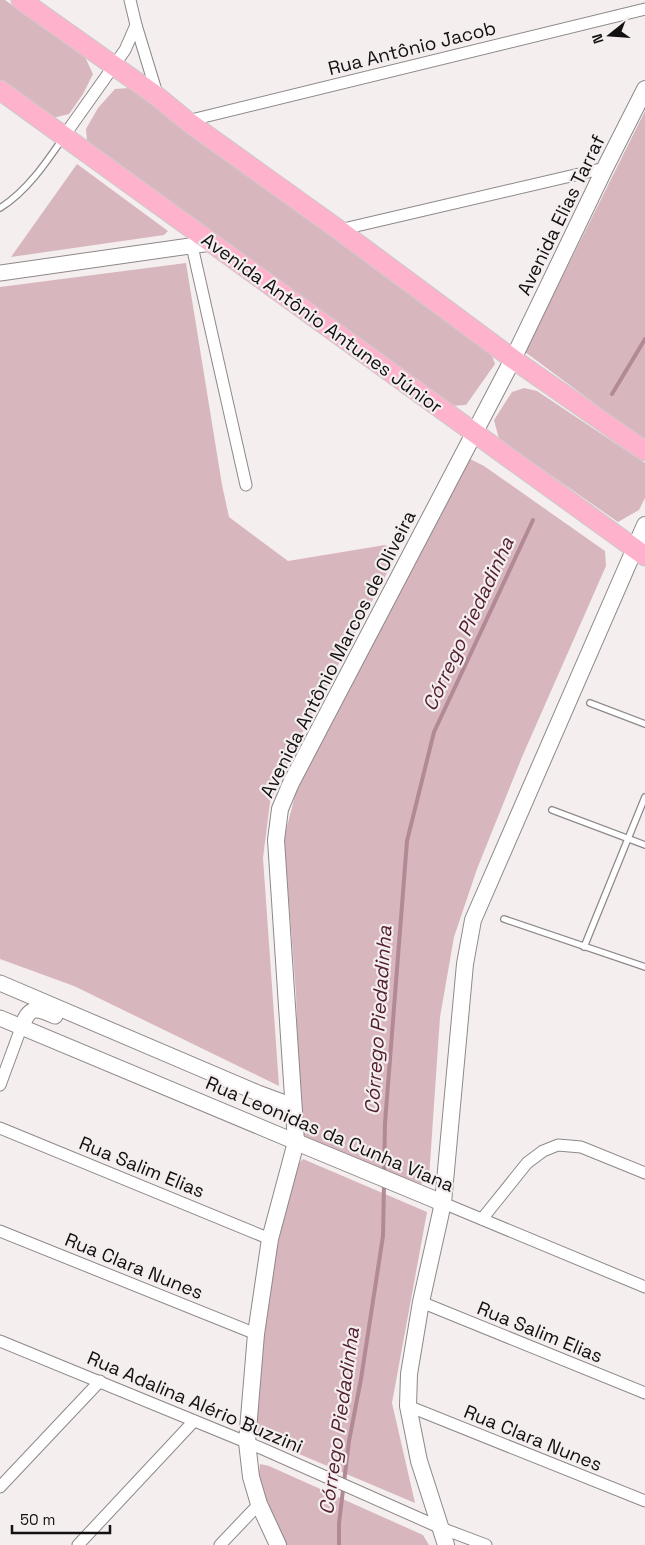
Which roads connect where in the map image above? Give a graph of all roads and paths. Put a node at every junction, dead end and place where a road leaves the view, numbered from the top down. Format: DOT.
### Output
graph roads {
  1 [pos="21,0"];
  2 [pos="130,0"];
  3 [pos="644,0"];
  4 [pos="645,4"];
  5 [pos="645,10"];
  6 [pos="136,25"];
  7 [pos="114,67"];
  8 [pos="645,89"];
  9 [pos="0,90"];
  10 [pos="158,97"];
  11 [pos="187,121"];
  12 [pos="64,136"];
  13 [pos="605,168"];
  14 [pos="0,208"];
  15 [pos="339,230"];
  16 [pos="211,243"];
  17 [pos="192,246"];
  18 [pos="0,273"];
  19 [pos="513,359"];
  20 [pos="474,432"];
  21 [pos="645,451"];
  22 [pos="246,485"];
  23 [pos="645,525"];
  24 [pos="640,552"];
  25 [pos="590,702"];
  26 [pos="645,724"];
  27 [pos="645,797"];
  28 [pos="552,810"];
  29 [pos="628,838"];
  30 [pos="645,845"];
  31 [pos="504,919"];
  32 [pos="584,947"];
  33 [pos="645,967"];
  34 [pos="0,983"];
  35 [pos="0,1018"];
  36 [pos="92,1022"];
  37 [pos="21,1028"];
  38 [pos="0,1085"];
  39 [pos="293,1106"];
  40 [pos="0,1128"];
  41 [pos="303,1145"];
  42 [pos="645,1173"];
  43 [pos="443,1203"];
  44 [pos="482,1219"];
  45 [pos="0,1231"];
  46 [pos="270,1239"];
  47 [pos="645,1287"];
  48 [pos="421,1302"];
  49 [pos="256,1334"];
  50 [pos="1,1343"];
  51 [pos="100,1381"];
  52 [pos="645,1393"];
  53 [pos="408,1406"];
  54 [pos="194,1421"];
  55 [pos="247,1442"];
  56 [pos="0,1487"];
  57 [pos="645,1501"];
  58 [pos="259,1504"];
  59 [pos="441,1528"];
  60 [pos="78,1545"];
  61 [pos="220,1545"];
  62 [pos="278,1545"];
  63 [pos="446,1545"];
  64 [pos="486,1545"];
  1 -- 7 [label="main road"];
  2 -- 6 [label="street"];
  3 -- 4 [label="street"];
  5 -- 11 [label="street, Rua Antônio Jacob"];
  6 -- 7 [label="street"];
  6 -- 10 [label="street"];
  7 -- 10 [label="main road"];
  7 -- 12 [label="street"];
  8 -- 13 [label="main road, Avenida Elias Tarraf"];
  9 -- 12 [label="main road, Avenida Antônio Antunes Júnior"];
  10 -- 11 [label="main road"];
  11 -- 15 [label="main road"];
  12 -- 14 [label="lane"];
  12 -- 16 [label="main road, Avenida Antônio Antunes Júnior"];
  13 -- 15 [label="street"];
  13 -- 19 [label="main road, Avenida Elias Tarraf"];
  15 -- 19 [label="main road"];
  16 -- 17 [label="street"];
  16 -- 20 [label="main road, Avenida Antônio Antunes Júnior"];
  17 -- 18 [label="street"];
  17 -- 22 [label="street"];
  19 -- 20 [label="main road, Avenida Antônio Marcos de Oliveira"];
  19 -- 21 [label="main road"];
  20 -- 24 [label="main road, Avenida Antônio Antunes Júnior"];
  20 -- 39 [label="main road, Avenida Antônio Marcos de Oliveira"];
  23 -- 24 [label="main road"];
  24 -- 43 [label="main road"];
  25 -- 26 [label="lane"];
  27 -- 29 [label="lane"];
  28 -- 29 [label="lane"];
  29 -- 30 [label="lane"];
  29 -- 32 [label="lane"];
  31 -- 32 [label="lane"];
  32 -- 33 [label="lane"];
  34 -- 36 [label="street, Rua Leonidas da Cunha Viana"];
  35 -- 37 [label="street, Rua Leonidas da Cunha Viana"];
  36 -- 37 [label="street"];
  36 -- 39 [label="street, Rua Leonidas da Cunha Viana"];
  37 -- 38 [label="street"];
  37 -- 41 [label="street, Rua Leonidas da Cunha Viana"];
  39 -- 41 [label="main road, Avenida Antônio Marcos de Oliveira"];
  40 -- 46 [label="street, Rua Salim Elias"];
  41 -- 43 [label="main road, Rua Leonidas da Cunha Viana"];
  41 -- 46 [label="main road, Avenida Antônio Marcos de Oliveira"];
  42 -- 44 [label="street"];
  43 -- 44 [label="street, Rua Leonidas da Cunha Viana"];
  43 -- 48 [label="main road"];
  44 -- 47 [label="street, Rua Leonidas da Cunha Viana"];
  45 -- 49 [label="street, Rua Clara Nunes"];
  46 -- 49 [label="main road, Avenida Antônio Marcos de Oliveira"];
  48 -- 52 [label="street, Rua Salim Elias"];
  48 -- 53 [label="main road"];
  49 -- 55 [label="main road, Avenida Antônio Marcos de Oliveira"];
  50 -- 51 [label="street, Rua Adalina Alério Buzzini"];
  51 -- 54 [label="street, Rua Adalina Alério Buzzini"];
  51 -- 56 [label="street"];
  53 -- 57 [label="street, Rua Clara Nunes"];
  53 -- 59 [label="main road"];
  54 -- 55 [label="street, Rua Adalina Alério Buzzini"];
  54 -- 60 [label="street"];
  55 -- 58 [label="main road, Avenida Antônio Marcos de Oliveira"];
  55 -- 59 [label="street, Rua Adalina Alério Buzzini"];
  58 -- 61 [label="street"];
  58 -- 62 [label="main road, Avenida Antônio Marcos de Oliveira"];
  59 -- 63 [label="main road"];
  59 -- 64 [label="street, Rua Adalina Alério Buzzini"];
}
